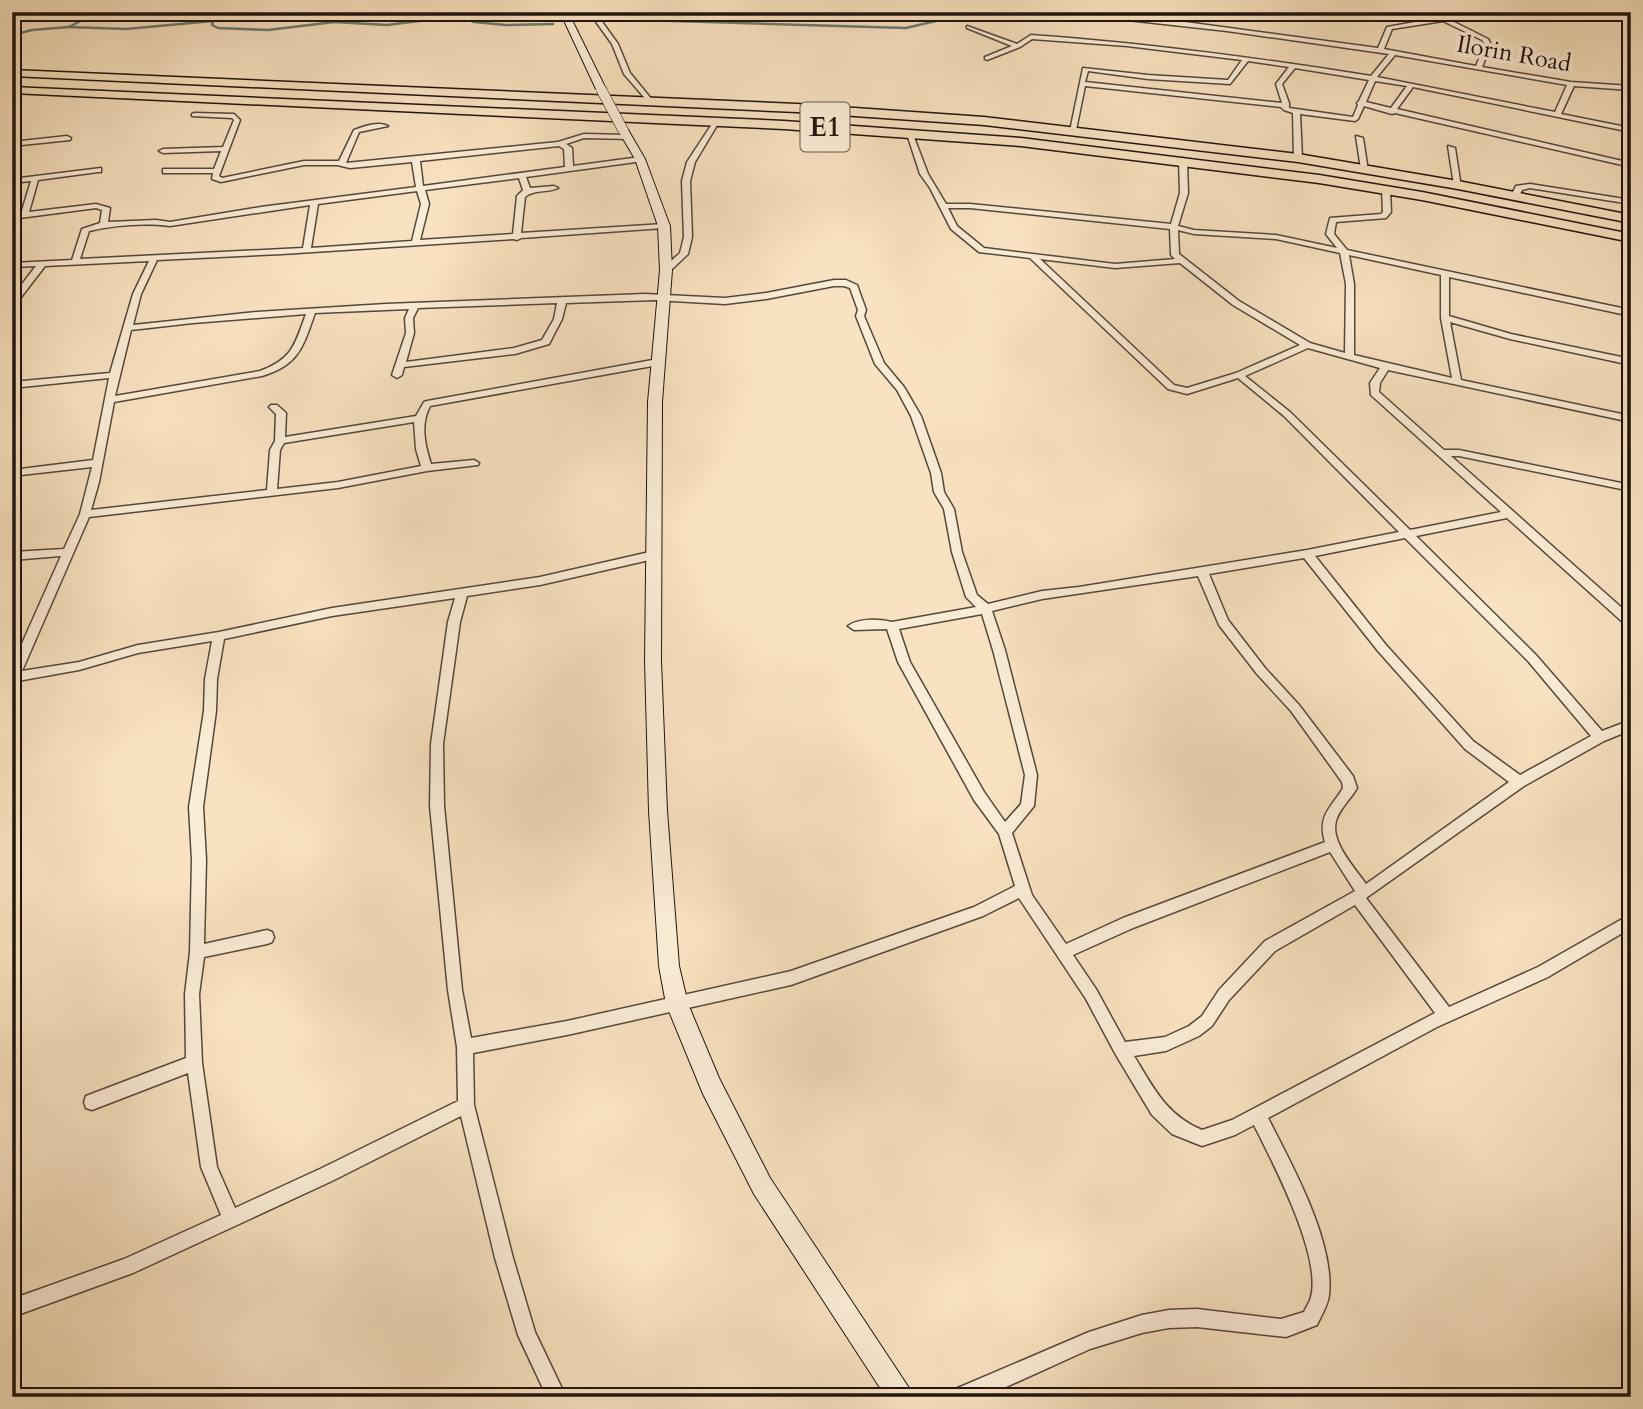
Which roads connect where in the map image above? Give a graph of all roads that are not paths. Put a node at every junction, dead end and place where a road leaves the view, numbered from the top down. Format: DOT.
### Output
graph roads {
  1 [pos="564,12"];
  2 [pos="592,12"];
  3 [pos="1058,12"];
  4 [pos="1484,12"];
  5 [pos="1610,12"];
  6 [pos="1446,20"];
  7 [pos="1631,20"];
  8 [pos="969,27"];
  9 [pos="1262,35"];
  10 [pos="1018,46"];
  11 [pos="1380,51"];
  12 [pos="1393,53"];
  13 [pos="987,58"];
  14 [pos="1245,59"];
  15 [pos="1258,60"];
  16 [pos="1293,66"];
  17 [pos="1478,68"];
  18 [pos="12,73"];
  19 [pos="1373,78"];
  20 [pos="1571,84"];
  21 [pos="1082,85"];
  22 [pos="1411,85"];
  23 [pos="1631,88"];
  24 [pos="12,90"];
  25 [pos="651,102"];
  26 [pos="1360,103"];
  27 [pos="1284,105"];
  28 [pos="1296,112"];
  29 [pos="1392,112"];
  30 [pos="194,115"];
  31 [pos="1557,115"];
  32 [pos="716,122"];
  33 [pos="385,126"];
  34 [pos="1072,130"];
  35 [pos="1627,130"];
  36 [pos="908,132"];
  37 [pos="625,133"];
  38 [pos="67,138"];
  39 [pos="1359,138"];
  40 [pos="1631,141"];
  41 [pos="12,144"];
  42 [pos="560,144"];
  43 [pos="1451,148"];
  44 [pos="225,149"];
  45 [pos="163,151"];
  46 [pos="1241,151"];
  47 [pos="1298,158"];
  48 [pos="416,159"];
  49 [pos="640,159"];
  50 [pos="1189,161"];
  51 [pos="342,163"];
  52 [pos="1631,165"];
  53 [pos="569,168"];
  54 [pos="1365,169"];
  55 [pos="98,170"];
  56 [pos="166,171"];
  57 [pos="217,171"];
  58 [pos="526,175"];
  59 [pos="35,178"];
  60 [pos="1421,178"];
  61 [pos="12,181"];
  62 [pos="1458,185"];
  63 [pos="554,188"];
  64 [pos="422,189"];
  65 [pos="1386,190"];
  66 [pos="527,191"];
  67 [pos="1422,196"];
  68 [pos="1515,196"];
  69 [pos="314,202"];
  70 [pos="1631,202"];
  71 [pos="944,206"];
  72 [pos="24,215"];
  73 [pos="12,216"];
  74 [pos="1631,219"];
  75 [pos="104,225"];
  76 [pos="664,226"];
  77 [pos="1174,227"];
  78 [pos="517,237"];
  79 [pos="1631,238"];
  80 [pos="416,242"];
  81 [pos="307,250"];
  82 [pos="1344,251"];
  83 [pos="1033,257"];
  84 [pos="153,258"];
  85 [pos="1179,261"];
  86 [pos="75,262"];
  87 [pos="42,264"];
  88 [pos="12,265"];
  89 [pos="666,270"];
  90 [pos="1445,272"];
  91 [pos="662,296"];
  92 [pos="562,301"];
  93 [pos="12,303"];
  94 [pos="415,306"];
  95 [pos="311,312"];
  96 [pos="1631,313"];
  97 [pos="1445,318"];
  98 [pos="128,328"];
  99 [pos="1307,345"];
  100 [pos="1349,358"];
  101 [pos="658,362"];
  102 [pos="1631,362"];
  103 [pos="1385,367"];
  104 [pos="114,374"];
  105 [pos="1239,375"];
  106 [pos="1457,382"];
  107 [pos="12,385"];
  108 [pos="111,398"];
  109 [pos="274,407"];
  110 [pos="419,418"];
  111 [pos="1631,419"];
  112 [pos="281,441"];
  113 [pos="1439,453"];
  114 [pos="97,463"];
  115 [pos="474,463"];
  116 [pos="427,468"];
  117 [pos="12,474"];
  118 [pos="1631,488"];
  119 [pos="272,492"];
  120 [pos="85,514"];
  121 [pos="1509,514"];
  122 [pos="1407,536"];
  123 [pos="69,552"];
  124 [pos="1307,554"];
  125 [pos="654,555"];
  126 [pos="12,556"];
  127 [pos="1202,571"];
  128 [pos="463,592"];
  129 [pos="986,609"];
  130 [pos="1631,622"];
  131 [pos="854,626"];
  132 [pos="892,626"];
  133 [pos="219,636"];
  134 [pos="13,676"];
  135 [pos="1631,725"];
  136 [pos="1600,737"];
  137 [pos="1518,782"];
  138 [pos="1005,832"];
  139 [pos="1334,845"];
  140 [pos="1023,889"];
  141 [pos="1360,895"];
  142 [pos="1631,920"];
  143 [pos="267,937"];
  144 [pos="197,952"];
  145 [pos="1062,953"];
  146 [pos="677,1004"];
  147 [pos="1446,1015"];
  148 [pos="465,1047"];
  149 [pos="1121,1050"];
  150 [pos="194,1063"];
  151 [pos="92,1102"];
  152 [pos="466,1105"];
  153 [pos="1258,1116"];
  154 [pos="231,1219"];
  155 [pos="12,1308"];
  156 [pos="557,1397"];
  157 [pos="902,1397"];
  158 [pos="960,1397"];
  1 -- 37 [label="main road, bridge"];
  2 -- 25 [label="street"];
  3 -- 9 [label="street, Ilorin Road"];
  4 -- 6 [label="street"];
  5 -- 7 [label="street"];
  6 -- 11 [label="street"];
  6 -- 17 [label="street"];
  8 -- 10 [label="street"];
  9 -- 11 [label="street, Ilorin Road"];
  9 -- 15 [label="street"];
  10 -- 13 [label="street"];
  10 -- 14 [label="street"];
  11 -- 12 [label="street, Ilorin Road"];
  12 -- 17 [label="street, Ilorin Road"];
  12 -- 19 [label="street"];
  14 -- 15 [label="street"];
  14 -- 21 [label="street"];
  15 -- 16 [label="street"];
  16 -- 19 [label="street"];
  16 -- 27 [label="street"];
  17 -- 20 [label="street, Ilorin Road"];
  18 -- 25 [label="highway, E1"];
  19 -- 22 [label="street"];
  19 -- 26 [label="street"];
  20 -- 23 [label="street, Ilorin Road"];
  20 -- 31 [label="street"];
  21 -- 27 [label="street"];
  21 -- 34 [label="street"];
  22 -- 29 [label="street"];
  22 -- 31 [label="street"];
  24 -- 32 [label="highway, E1"];
  25 -- 34 [label="highway, E1"];
  26 -- 28 [label="street"];
  26 -- 29 [label="street"];
  27 -- 28 [label="street"];
  28 -- 47 [label="street"];
  29 -- 52 [label="street"];
  30 -- 44 [label="street"];
  31 -- 35 [label="street"];
  32 -- 36 [label="highway, E1"];
  32 -- 89 [label="street"];
  33 -- 51 [label="street"];
  34 -- 46 [label="highway, E1"];
  35 -- 40 [label="street"];
  36 -- 50 [label="highway, E1"];
  36 -- 71 [label="street"];
  37 -- 42 [label="street"];
  37 -- 49 [label="main road"];
  38 -- 41 [label="street"];
  39 -- 54 [label="street"];
  42 -- 48 [label="street"];
  42 -- 53 [label="street"];
  43 -- 62 [label="street"];
  44 -- 45 [label="street"];
  44 -- 57 [label="street"];
  46 -- 47 [label="highway, E1"];
  46 -- 50 [label="highway"];
  47 -- 54 [label="highway, E1"];
  48 -- 51 [label="street"];
  48 -- 64 [label="street"];
  49 -- 53 [label="street"];
  49 -- 76 [label="main road"];
  50 -- 65 [label="highway, E1"];
  50 -- 77 [label="street"];
  51 -- 57 [label="street"];
  53 -- 58 [label="street"];
  54 -- 60 [label="highway, E1"];
  55 -- 59 [label="street"];
  56 -- 57 [label="street"];
  58 -- 64 [label="street"];
  58 -- 66 [label="street"];
  59 -- 61 [label="street"];
  59 -- 72 [label="street"];
  60 -- 62 [label="highway, E1"];
  60 -- 67 [label="highway"];
  62 -- 68 [label="highway, E1"];
  63 -- 66 [label="street"];
  64 -- 69 [label="street"];
  64 -- 80 [label="street"];
  65 -- 67 [label="highway, E1"];
  65 -- 82 [label="street"];
  66 -- 78 [label="street"];
  67 -- 79 [label="highway, E1"];
  68 -- 70 [label="street"];
  68 -- 74 [label="highway, E1"];
  69 -- 75 [label="street"];
  69 -- 81 [label="street"];
  71 -- 77 [label="street"];
  71 -- 83 [label="street"];
  72 -- 73 [label="street"];
  72 -- 75 [label="street"];
  75 -- 86 [label="street"];
  76 -- 78 [label="street"];
  76 -- 89 [label="main road"];
  77 -- 82 [label="street"];
  77 -- 85 [label="street"];
  78 -- 80 [label="street"];
  80 -- 81 [label="street"];
  81 -- 84 [label="street"];
  82 -- 90 [label="street"];
  82 -- 100 [label="street"];
  83 -- 85 [label="street"];
  83 -- 105 [label="street"];
  84 -- 86 [label="street"];
  84 -- 98 [label="street"];
  85 -- 99 [label="street"];
  86 -- 87 [label="street"];
  87 -- 88 [label="street"];
  87 -- 93 [label="street"];
  89 -- 91 [label="main road"];
  90 -- 96 [label="street"];
  90 -- 97 [label="street"];
  91 -- 92 [label="street"];
  91 -- 101 [label="main road"];
  91 -- 129 [label="street"];
  92 -- 94 [label="street"];
  92 -- 94 [label="street"];
  94 -- 95 [label="street"];
  95 -- 98 [label="street"];
  95 -- 108 [label="street"];
  97 -- 102 [label="street"];
  97 -- 106 [label="street"];
  98 -- 104 [label="street"];
  99 -- 100 [label="street"];
  99 -- 105 [label="street"];
  100 -- 103 [label="street"];
  101 -- 110 [label="street"];
  101 -- 125 [label="main road"];
  103 -- 106 [label="street"];
  103 -- 113 [label="street"];
  104 -- 107 [label="street"];
  104 -- 108 [label="street"];
  105 -- 122 [label="street"];
  106 -- 111 [label="street"];
  108 -- 114 [label="street"];
  109 -- 112 [label="street"];
  110 -- 112 [label="street"];
  110 -- 116 [label="street"];
  112 -- 119 [label="street"];
  113 -- 118 [label="street"];
  113 -- 121 [label="street"];
  114 -- 117 [label="street"];
  114 -- 120 [label="street"];
  115 -- 116 [label="street"];
  116 -- 119 [label="street"];
  119 -- 120 [label="street"];
  120 -- 123 [label="street"];
  121 -- 122 [label="street"];
  121 -- 130 [label="street"];
  122 -- 124 [label="street"];
  122 -- 136 [label="street"];
  123 -- 126 [label="street"];
  123 -- 134 [label="street"];
  124 -- 127 [label="street"];
  124 -- 137 [label="street"];
  125 -- 128 [label="street"];
  125 -- 146 [label="main road"];
  127 -- 129 [label="street"];
  127 -- 139 [label="street"];
  128 -- 133 [label="street"];
  128 -- 148 [label="street"];
  129 -- 132 [label="street"];
  129 -- 138 [label="street"];
  131 -- 132 [label="street"];
  132 -- 138 [label="street"];
  133 -- 134 [label="street"];
  133 -- 144 [label="street"];
  135 -- 136 [label="street"];
  136 -- 137 [label="street"];
  137 -- 141 [label="street"];
  138 -- 140 [label="street"];
  139 -- 141 [label="street"];
  139 -- 145 [label="street"];
  140 -- 145 [label="street"];
  140 -- 146 [label="street"];
  141 -- 147 [label="street"];
  141 -- 149 [label="street"];
  142 -- 147 [label="street"];
  143 -- 144 [label="street"];
  144 -- 150 [label="street"];
  145 -- 149 [label="street"];
  146 -- 148 [label="street"];
  146 -- 157 [label="main road"];
  147 -- 153 [label="street"];
  148 -- 152 [label="street"];
  149 -- 153 [label="street"];
  150 -- 151 [label="street"];
  150 -- 154 [label="street"];
  152 -- 154 [label="street"];
  152 -- 156 [label="street"];
  153 -- 158 [label="street"];
  154 -- 155 [label="street"];
}
